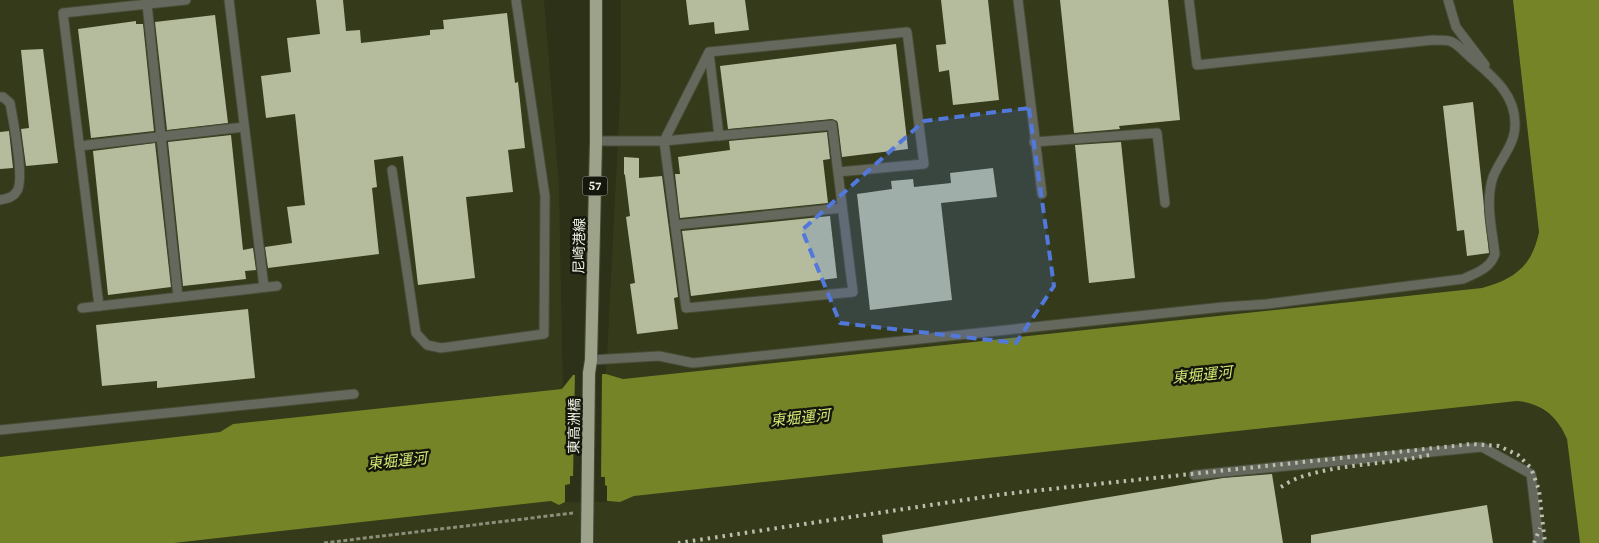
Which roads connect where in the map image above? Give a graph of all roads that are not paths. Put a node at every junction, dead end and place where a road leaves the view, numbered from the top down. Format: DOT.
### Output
graph roads {
  1 [pos="186,0"];
  2 [pos="228,0"];
  3 [pos="516,0"];
  4 [pos="596,0"];
  5 [pos="1018,0"];
  6 [pos="1189,0"];
  7 [pos="1448,0"];
  8 [pos="147,4"];
  9 [pos="709,52"];
  10 [pos="1494,78"];
  11 [pos="0,97"];
  12 [pos="244,127"];
  13 [pos="161,136"];
  14 [pos="719,136"];
  15 [pos="596,141"];
  16 [pos="664,141"];
  17 [pos="1034,142"];
  18 [pos="79,146"];
  19 [pos="392,170"];
  20 [pos="838,172"];
  21 [pos="1042,194"];
  22 [pos="0,200"];
  23 [pos="1165,203"];
  24 [pos="842,208"];
  25 [pos="675,225"];
  26 [pos="277,286"];
  27 [pos="264,288"];
  28 [pos="178,297"];
  29 [pos="99,306"];
  30 [pos="82,308"];
  31 [pos="591,360"];
  32 [pos="589,373"];
  33 [pos="354,394"];
  34 [pos="0,430"];
  35 [pos="1194,475"];
  36 [pos="587,543"];
  37 [pos="1539,543"];
  1 -- 8 [label="lane"];
  2 -- 12 [label="lane"];
  3 -- 19 [label="lane"];
  4 -- 15 [label="main road, 尼崎港線 / 57"];
  5 -- 17 [label="lane"];
  6 -- 10 [label="lane"];
  7 -- 10 [label="lane"];
  8 -- 13 [label="lane"];
  8 -- 18 [label="lane"];
  9 -- 14 [label="lane"];
  9 -- 16 [label="lane"];
  9 -- 20 [label="lane"];
  10 -- 31 [label="lane"];
  11 -- 22 [label="lane"];
  12 -- 13 [label="lane"];
  12 -- 27 [label="lane"];
  13 -- 18 [label="lane"];
  13 -- 28 [label="lane"];
  14 -- 16 [label="lane"];
  14 -- 20 [label="lane"];
  15 -- 16 [label="lane"];
  15 -- 31 [label="main road, 尼崎港線 / 57"];
  16 -- 25 [label="lane"];
  17 -- 21 [label="lane"];
  17 -- 23 [label="lane"];
  18 -- 29 [label="lane"];
  20 -- 24 [label="lane"];
  24 -- 25 [label="lane"];
  24 -- 25 [label="lane"];
  26 -- 27 [label="lane"];
  27 -- 28 [label="lane"];
  28 -- 29 [label="lane"];
  29 -- 30 [label="lane"];
  31 -- 32 [label="main road, 尼崎港線 / 57"];
  32 -- 36 [label="main road, 東高洲橋 / 57"];
  33 -- 34 [label="lane"];
  35 -- 37 [label="lane"];
}
